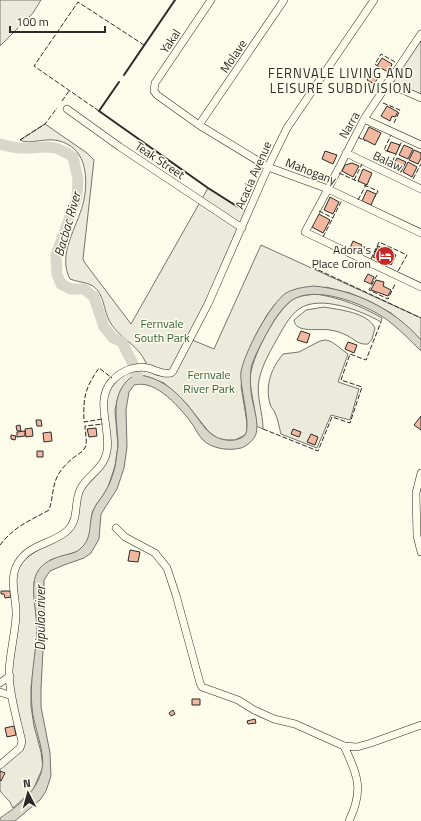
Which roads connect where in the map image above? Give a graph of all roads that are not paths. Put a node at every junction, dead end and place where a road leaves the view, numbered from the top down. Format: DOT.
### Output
graph roads {
  1 [pos="211,0"];
  2 [pos="284,0"];
  3 [pos="374,0"];
  4 [pos="420,36"];
  5 [pos="387,83"];
  6 [pos="157,95"];
  7 [pos="421,98"];
  8 [pos="67,109"];
  9 [pos="364,119"];
  10 [pos="199,125"];
  11 [pos="421,145"];
  12 [pos="346,153"];
  13 [pos="268,167"];
  14 [pos="421,188"];
  15 [pos="328,189"];
  16 [pos="242,228"];
  17 [pos="421,233"];
  18 [pos="421,287"];
  19 [pos="421,473"];
  20 [pos="116,528"];
  21 [pos="421,552"];
  22 [pos="10,676"];
  23 [pos="0,683"];
  24 [pos="0,692"];
  25 [pos="12,696"];
  26 [pos="421,725"];
  27 [pos="344,746"];
  28 [pos="0,765"];
  29 [pos="349,821"];
  1 -- 6 [label="street, Yakal"];
  2 -- 10 [label="street, Molave"];
  3 -- 13 [label="street, Acacia Avenue"];
  4 -- 5 [label="street, Narra"];
  5 -- 7 [label="street"];
  5 -- 9 [label="street, Narra"];
  6 -- 10 [label="street, Mahogany"];
  8 -- 16 [label="street, Teak Street"];
  9 -- 11 [label="street"];
  9 -- 12 [label="street, Narra"];
  10 -- 13 [label="street, Mahogany"];
  12 -- 14 [label="street, Balaw"];
  12 -- 15 [label="street, Narra"];
  13 -- 15 [label="street, Mahogany"];
  13 -- 16 [label="street, Acacia Avenue"];
  15 -- 17 [label="street, Mahogany"];
  15 -- 18 [label="street, Narra"];
  16 -- 22 [label="street, Acacia Avenue"];
  19 -- 21 [label="street"];
  20 -- 27 [label="street"];
  22 -- 23 [label="street"];
  22 -- 25 [label="street"];
  24 -- 25 [label="street"];
  25 -- 28 [label="street"];
  26 -- 27 [label="street"];
  27 -- 29 [label="street"];
}
